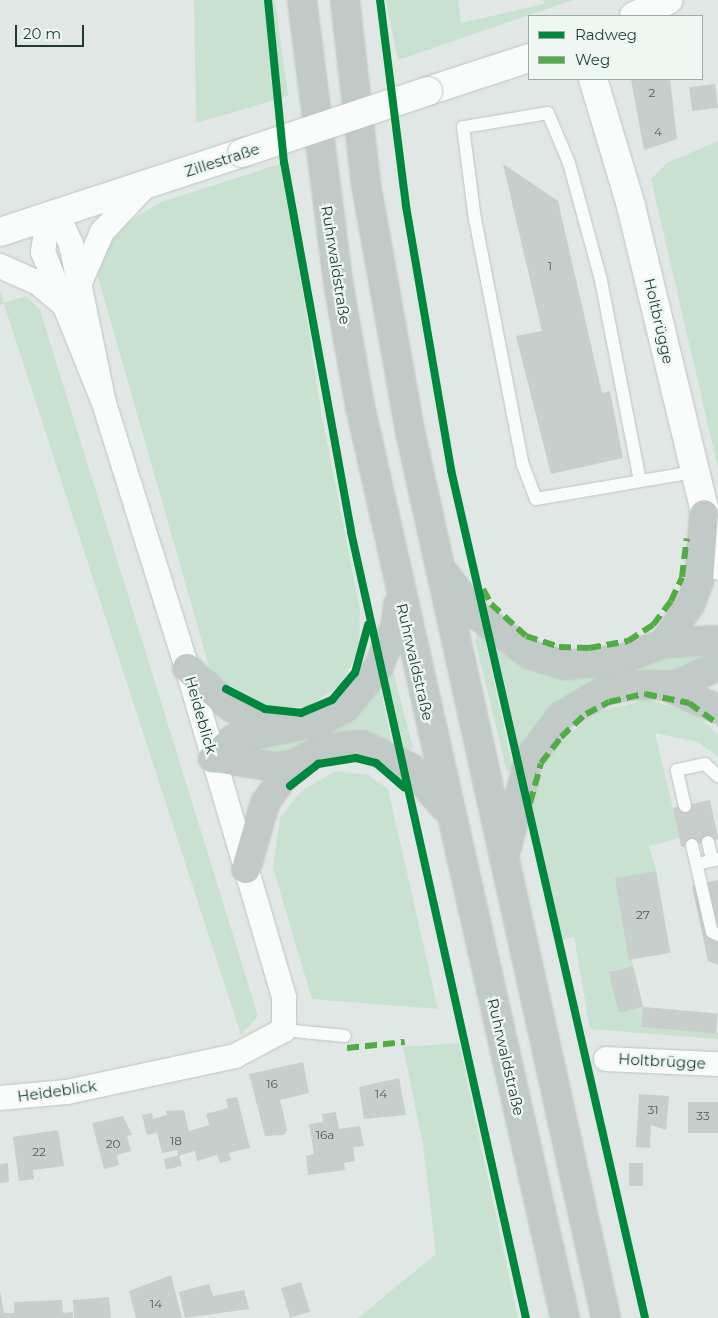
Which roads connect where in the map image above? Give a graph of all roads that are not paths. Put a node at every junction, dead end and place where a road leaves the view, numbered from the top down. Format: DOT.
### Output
graph roads {
  1 [pos="302,0"];
  2 [pos="345,0"];
  3 [pos="668,0"];
  4 [pos="638,15"];
  5 [pos="528,58"];
  6 [pos="593,80"];
  7 [pos="612,80"];
  8 [pos="605,113"];
  9 [pos="146,185"];
  10 [pos="48,216"];
  11 [pos="0,232"];
  12 [pos="0,266"];
  13 [pos="79,285"];
  14 [pos="64,304"];
  15 [pos="104,403"];
  16 [pos="694,470"];
  17 [pos="640,481"];
  18 [pos="704,514"];
  19 [pos="434,547"];
  20 [pos="718,566"];
  21 [pos="397,583"];
  22 [pos="718,640"];
  23 [pos="664,643"];
  24 [pos="718,666"];
  25 [pos="187,668"];
  26 [pos="667,687"];
  27 [pos="718,709"];
  28 [pos="290,727"];
  29 [pos="214,758"];
  30 [pos="292,765"];
  31 [pos="718,776"];
  32 [pos="685,806"];
  33 [pos="453,822"];
  34 [pos="708,842"];
  35 [pos="692,845"];
  36 [pos="715,860"];
  37 [pos="504,863"];
  38 [pos="697,864"];
  39 [pos="246,869"];
  40 [pos="718,934"];
  41 [pos="284,1030"];
  42 [pos="345,1036"];
  43 [pos="606,1058"];
  44 [pos="718,1064"];
  45 [pos="0,1098"];
  46 [pos="566,1318"];
  47 [pos="606,1318"];
  1 -- 21 [label="highway, Ruhrwaldstraße"];
  2 -- 19 [label="highway"];
  3 -- 4 [label="main road"];
  5 -- 9 [label="main road, Zillestraße, bridge"];
  6 -- 8 [label="main road, Holtbrügge"];
  7 -- 8 [label="main road"];
  8 -- 16 [label="main road, Holtbrügge"];
  9 -- 10 [label="main road, Zillestraße"];
  9 -- 13 [label="street"];
  10 -- 11 [label="main road, Zillestraße"];
  10 -- 13 [label="street, Heideblick"];
  10 -- 14 [label="street, Heideblick"];
  12 -- 14 [label="street"];
  13 -- 15 [label="street, Heideblick"];
  14 -- 15 [label="street, Heideblick"];
  15 -- 25 [label="street, Heideblick"];
  16 -- 17 [label="lane"];
  16 -- 18 [label="main road, Holtbrügge"];
  17 -- 17 [label="lane"];
  18 -- 20 [label="main road, Holtbrügge"];
  18 -- 23 [label="highway"];
  19 -- 23 [label="highway"];
  19 -- 37 [label="highway"];
  21 -- 28 [label="highway"];
  21 -- 33 [label="highway, Ruhrwaldstraße"];
  22 -- 23 [label="highway"];
  24 -- 26 [label="highway"];
  25 -- 28 [label="highway"];
  25 -- 29 [label="street, Heideblick"];
  26 -- 27 [label="highway"];
  26 -- 37 [label="highway"];
  28 -- 29 [label="highway"];
  29 -- 30 [label="highway"];
  29 -- 39 [label="street, Heideblick"];
  30 -- 33 [label="highway"];
  30 -- 39 [label="highway"];
  31 -- 32 [label="lane"];
  33 -- 46 [label="highway, Ruhrwaldstraße"];
  34 -- 36 [label="lane"];
  35 -- 38 [label="lane"];
  36 -- 38 [label="lane"];
  37 -- 47 [label="highway"];
  38 -- 40 [label="lane"];
  39 -- 41 [label="street, Heideblick"];
  41 -- 42 [label="lane"];
  41 -- 45 [label="street, Heideblick"];
  43 -- 44 [label="street, Holtbrügge"];
}
